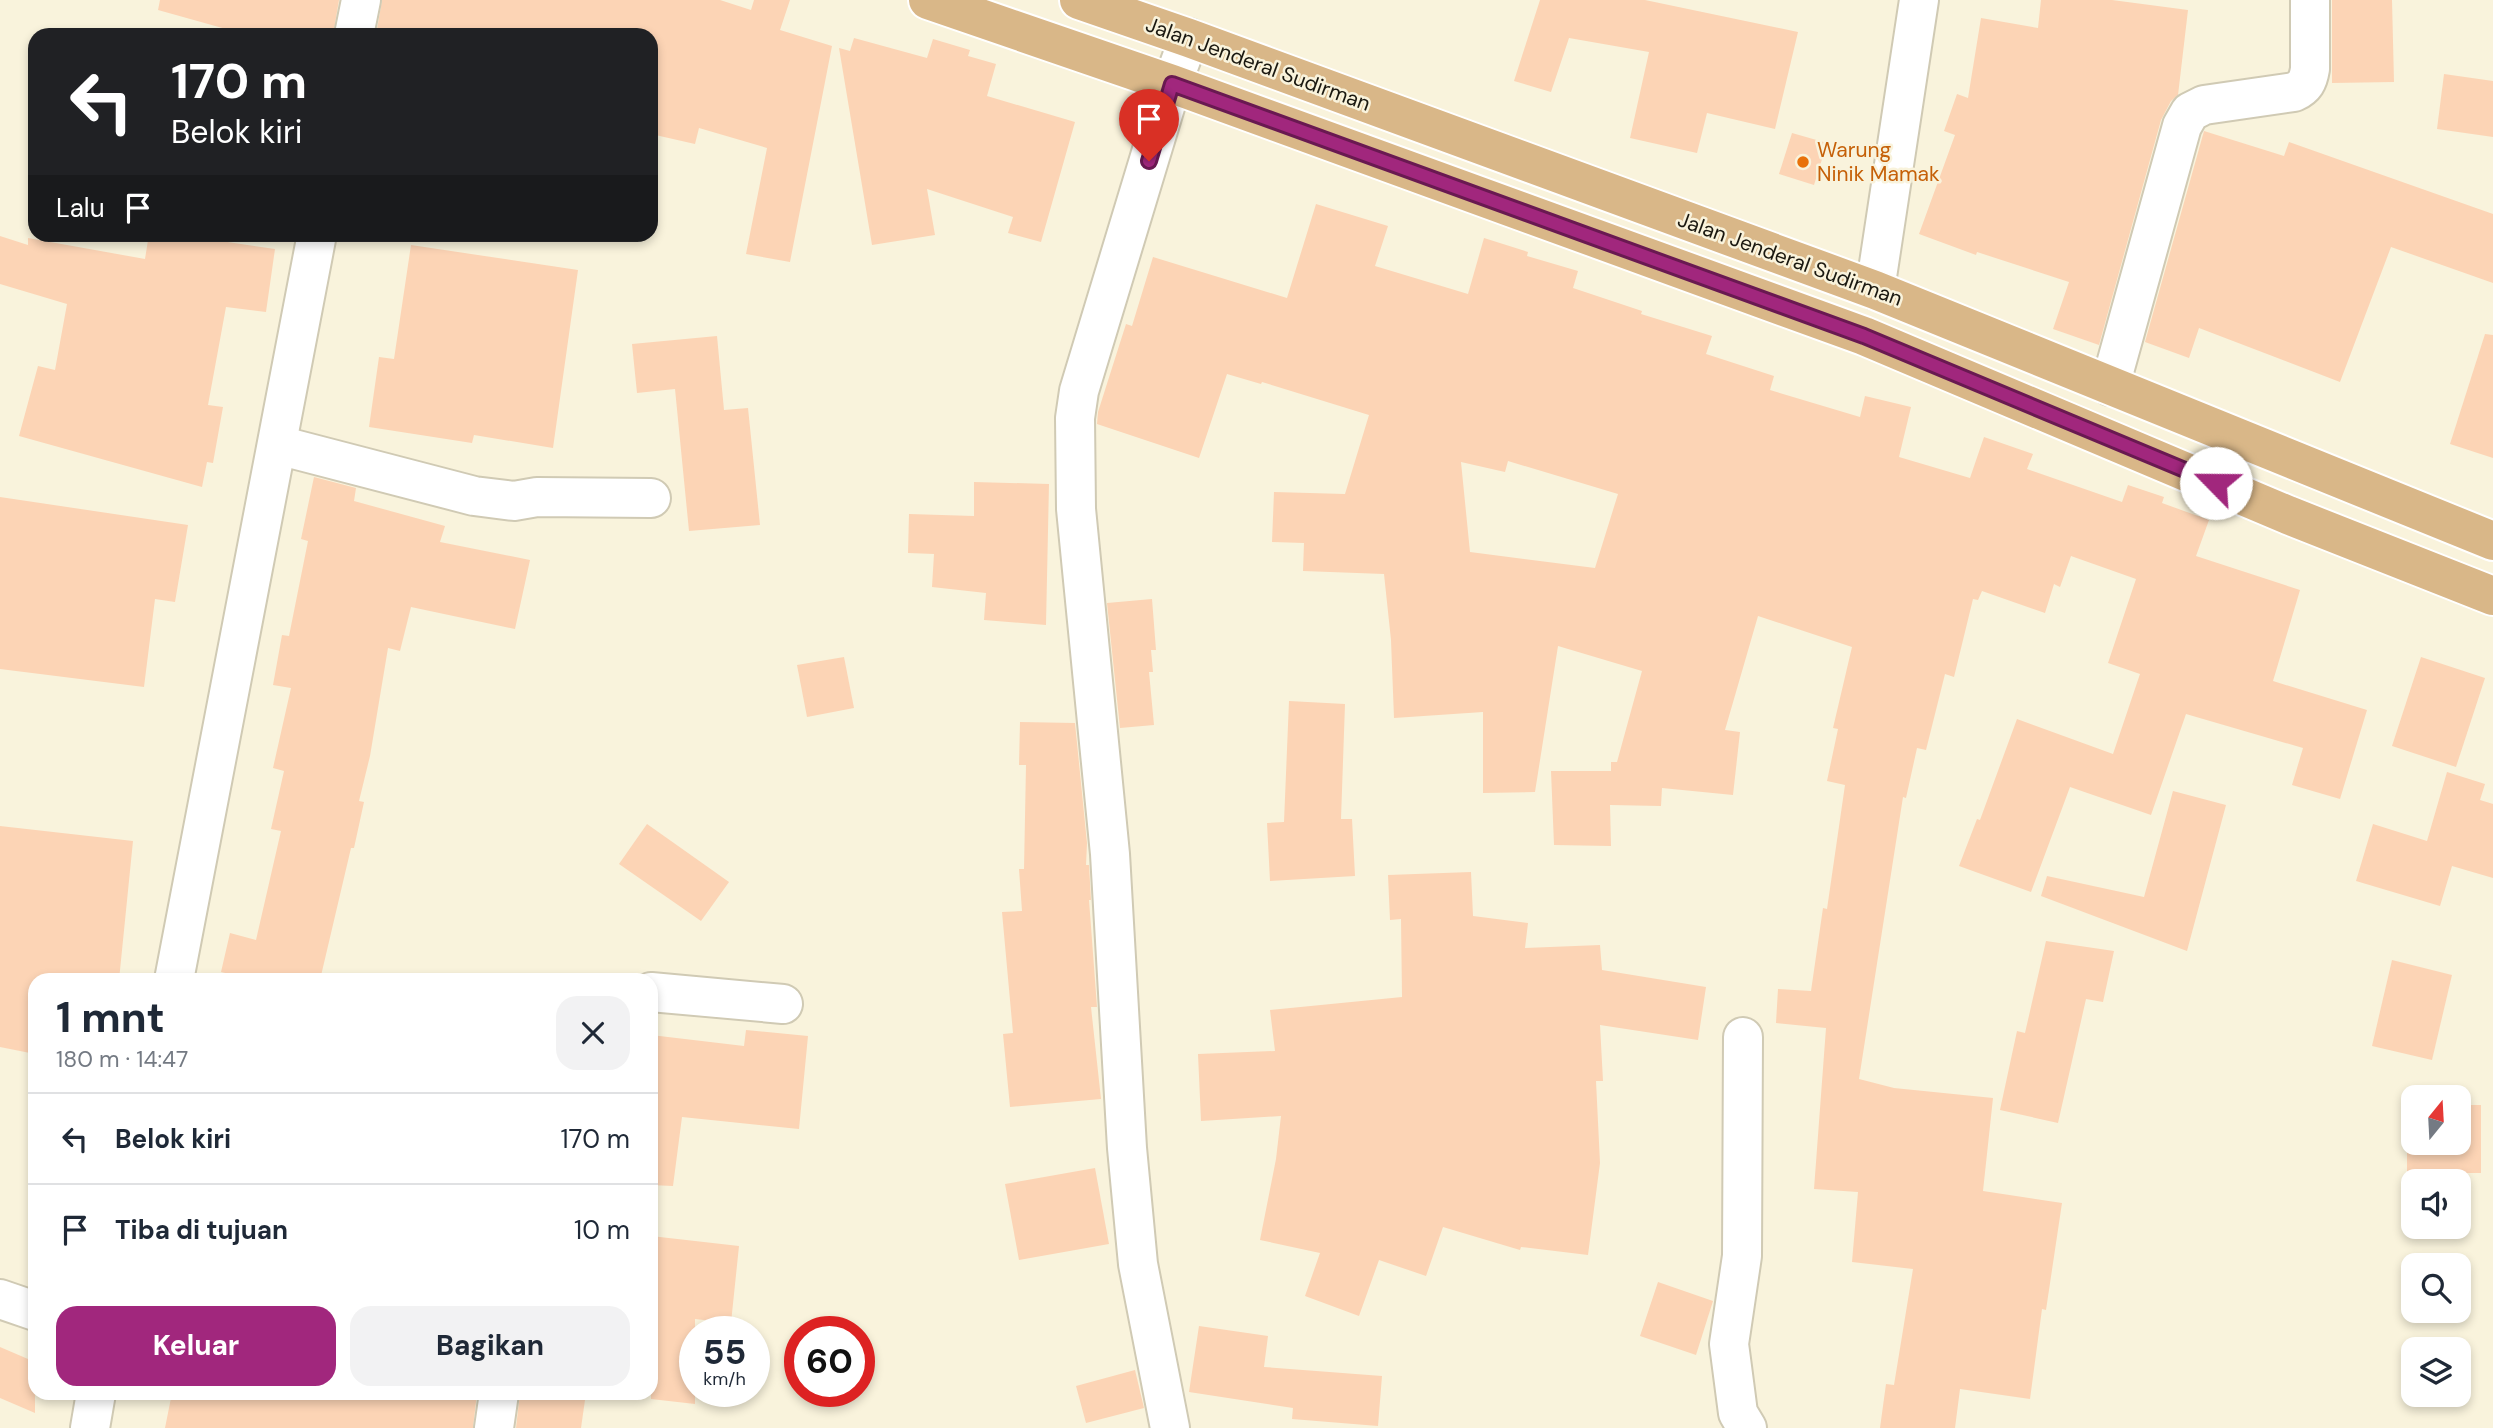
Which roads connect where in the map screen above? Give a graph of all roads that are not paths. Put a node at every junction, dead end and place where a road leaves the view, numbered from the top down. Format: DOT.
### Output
graph roads {
  1 [pos="361,0"];
  2 [pos="928,0"];
  3 [pos="1079,0"];
  4 [pos="1919,0"];
  5 [pos="2310,0"];
  6 [pos="355,28"];
  7 [pos="1189,38"];
  8 [pos="1172,84"];
  9 [pos="316,242"];
  10 [pos="1875,290"];
  11 [pos="2110,386"];
  12 [pos="278,445"];
  13 [pos="2305,466"];
  14 [pos="651,498"];
  15 [pos="2288,515"];
  16 [pos="2493,541"];
  17 [pos="2493,596"];
  18 [pos="175,973"];
  19 [pos="658,993"];
  20 [pos="783,1004"];
  21 [pos="1743,1037"];
  22 [pos="0,1299"];
  23 [pos="28,1309"];
  24 [pos="95,1400"];
  25 [pos="498,1400"];
  26 [pos="90,1428"];
  27 [pos="494,1428"];
  28 [pos="1170,1428"];
  29 [pos="1747,1428"];
  1 -- 6 [label="street"];
  2 -- 8 [label="main road"];
  3 -- 7 [label="main road, Jalan Jenderal Sudirman"];
  4 -- 10 [label="street"];
  5 -- 11 [label="street"];
  7 -- 8 [label="street"];
  7 -- 10 [label="main road, Jalan Jenderal Sudirman"];
  8 -- 15 [label="main road"];
  8 -- 28 [label="street"];
  9 -- 12 [label="street"];
  10 -- 11 [label="main road, Jalan Jenderal Sudirman"];
  11 -- 13 [label="main road, Jalan Jenderal Sudirman"];
  12 -- 14 [label="street"];
  12 -- 18 [label="street"];
  13 -- 15 [label="main road"];
  13 -- 16 [label="main road, Jalan Jenderal Sudirman"];
  15 -- 17 [label="main road"];
  19 -- 20 [label="street"];
  21 -- 29 [label="street"];
  22 -- 23 [label="street"];
  24 -- 26 [label="street"];
  25 -- 27 [label="street"];
}
